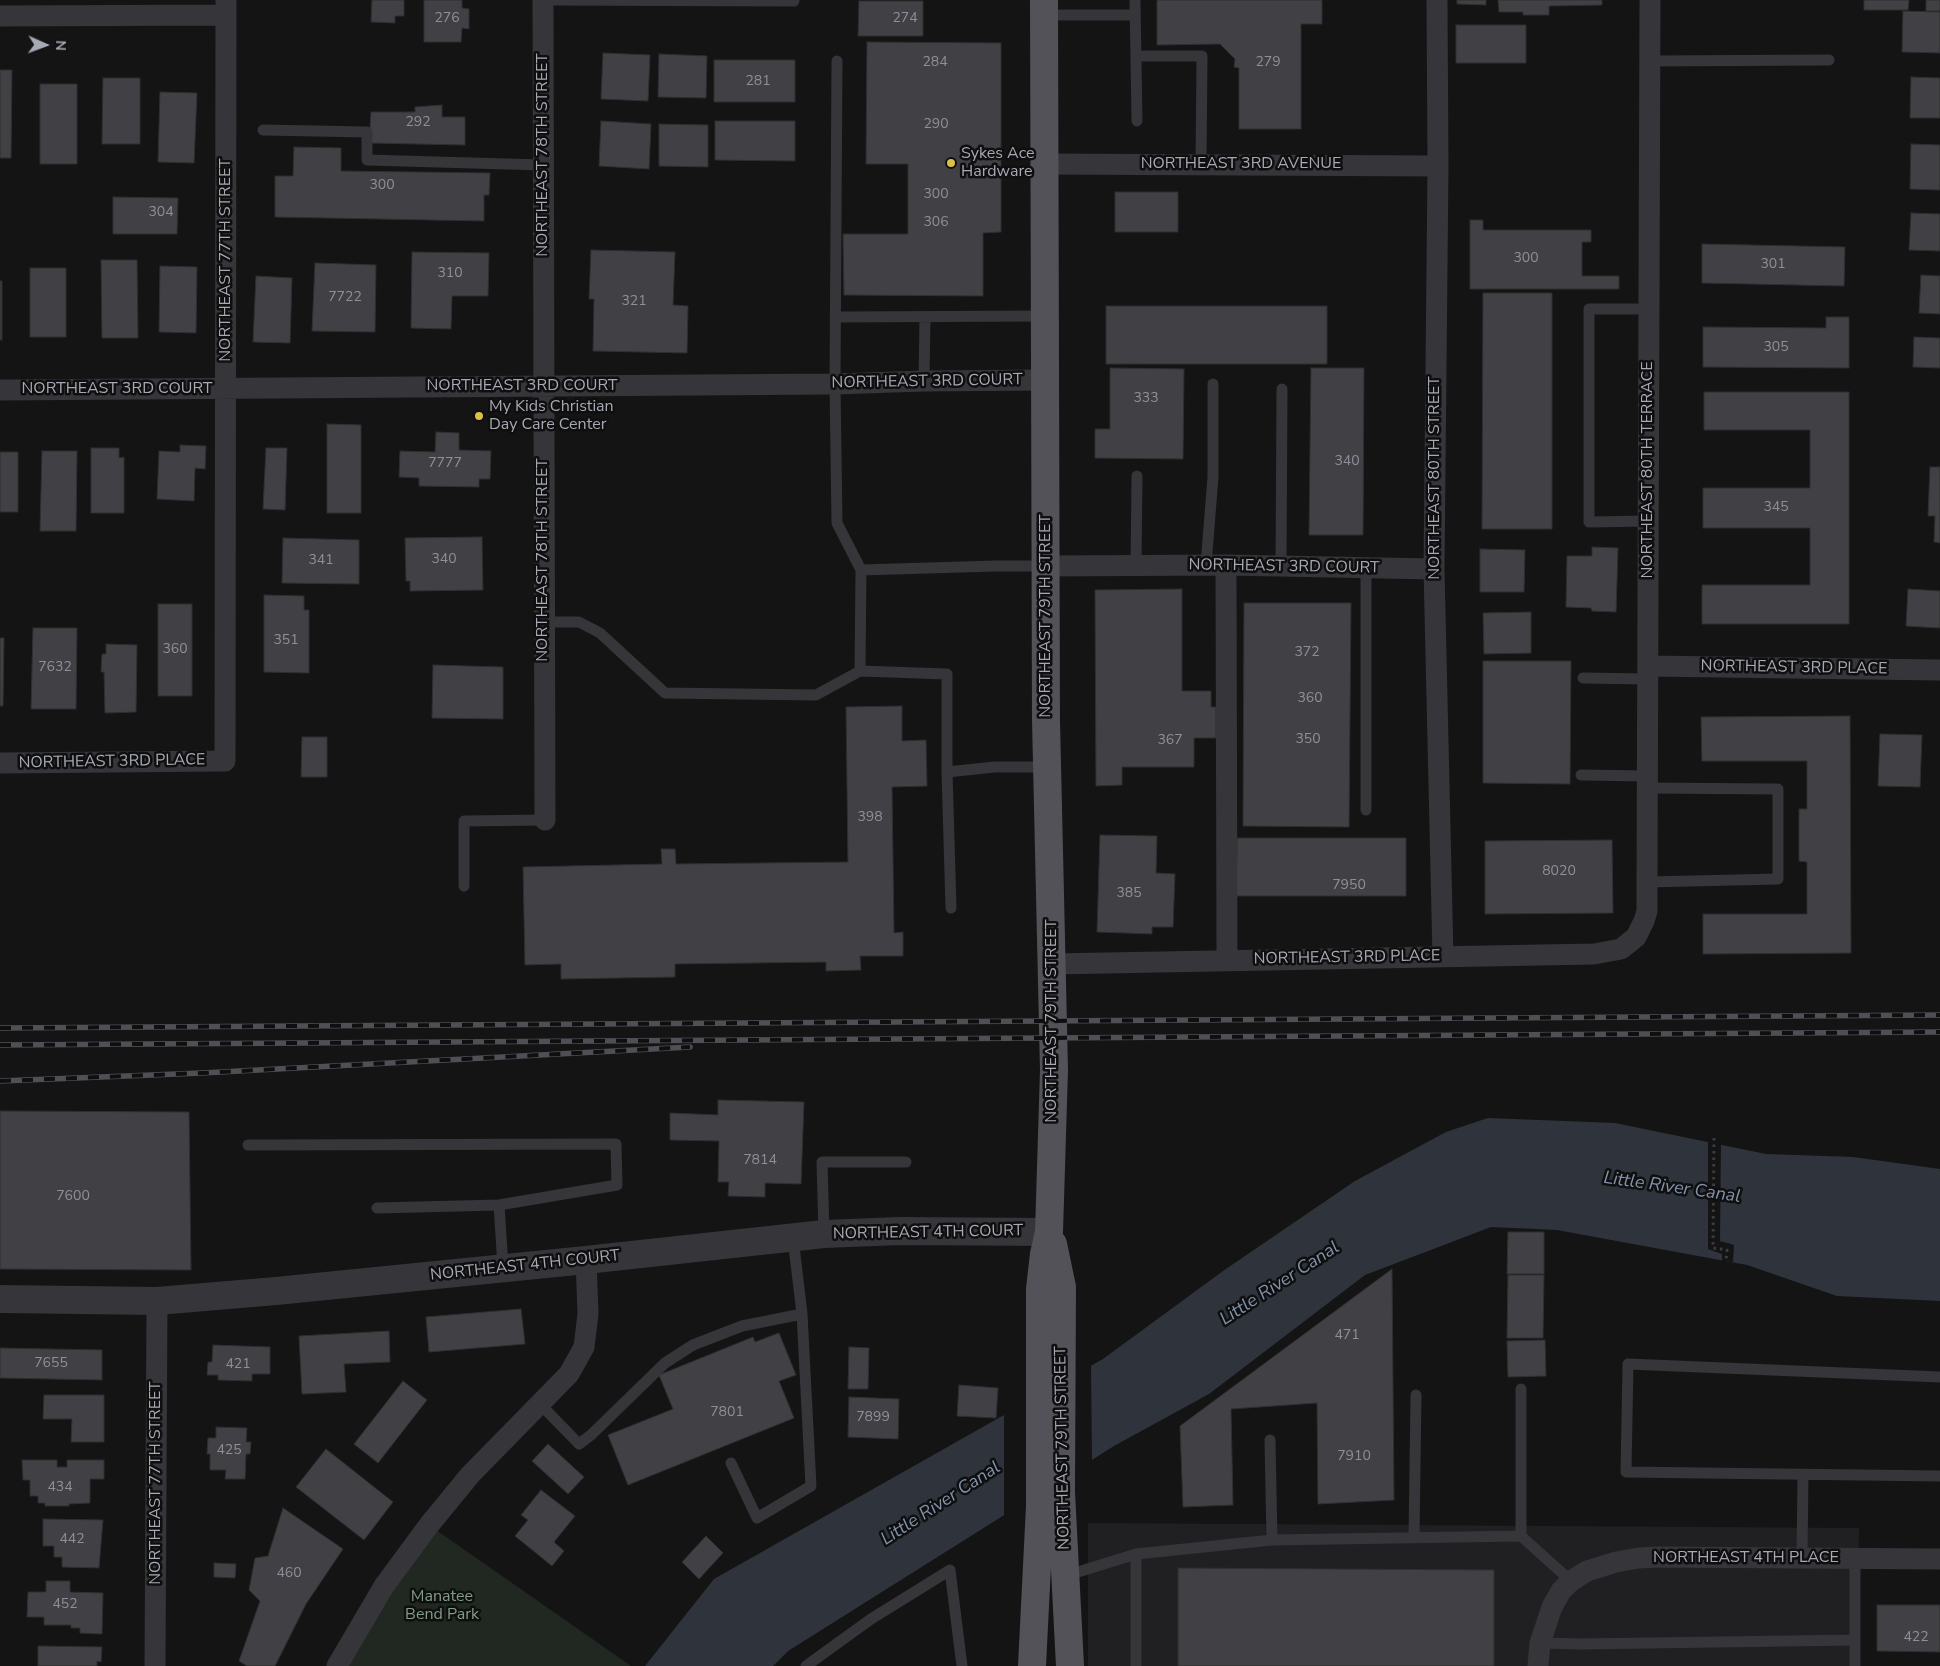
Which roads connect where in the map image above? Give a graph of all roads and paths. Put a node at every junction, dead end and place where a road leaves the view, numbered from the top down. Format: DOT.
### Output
graph roads {
  1 [pos="543,0"];
  2 [pos="1135,0"];
  3 [pos="1436,0"];
  4 [pos="1650,0"];
  5 [pos="794,1"];
  6 [pos="226,8"];
  7 [pos="1044,8"];
  8 [pos="1135,15"];
  9 [pos="0,16"];
  10 [pos="1136,56"];
  11 [pos="1829,60"];
  12 [pos="837,61"];
  13 [pos="1649,61"];
  14 [pos="1136,121"];
  15 [pos="263,130"];
  16 [pos="1044,164"];
  17 [pos="1200,164"];
  18 [pos="543,165"];
  19 [pos="1438,166"];
  20 [pos="1648,309"];
  21 [pos="1045,316"];
  22 [pos="835,317"];
  23 [pos="924,317"];
  24 [pos="1045,380"];
  25 [pos="924,381"];
  26 [pos="835,384"];
  27 [pos="1214,384"];
  28 [pos="543,386"];
  29 [pos="225,388"];
  30 [pos="1282,389"];
  31 [pos="0,390"];
  32 [pos="1137,476"];
  33 [pos="1648,521"];
  34 [pos="1216,565"];
  35 [pos="1045,566"];
  36 [pos="1136,566"];
  37 [pos="1281,566"];
  38 [pos="1366,568"];
  39 [pos="1434,569"];
  40 [pos="861,570"];
  41 [pos="543,622"];
  42 [pos="1940,670"];
  43 [pos="860,672"];
  44 [pos="1648,672"];
  45 [pos="1583,678"];
  46 [pos="225,761"];
  47 [pos="0,763"];
  48 [pos="1047,767"];
  49 [pos="947,772"];
  50 [pos="1581,775"];
  51 [pos="1647,782"];
  52 [pos="1366,810"];
  53 [pos="545,820"];
  54 [pos="1647,882"];
  55 [pos="464,886"];
  56 [pos="950,908"];
  57 [pos="1636,937"];
  58 [pos="1443,957"];
  59 [pos="1227,960"];
  60 [pos="1052,964"];
  61 [pos="1714,1138"];
  62 [pos="248,1145"];
  63 [pos="906,1162"];
  64 [pos="498,1205"];
  65 [pos="377,1208"];
  66 [pos="1049,1232"];
  67 [pos="824,1234"];
  68 [pos="793,1236"];
  69 [pos="586,1260"];
  70 [pos="1726,1261"];
  71 [pos="503,1268"];
  72 [pos="0,1299"];
  73 [pos="157,1301"];
  74 [pos="802,1314"];
  75 [pos="1940,1377"];
  76 [pos="1521,1389"];
  77 [pos="1416,1395"];
  78 [pos="540,1404"];
  79 [pos="1270,1440"];
  80 [pos="731,1464"];
  81 [pos="1803,1475"];
  82 [pos="1940,1476"];
  83 [pos="1050,1499"];
  84 [pos="1521,1536"];
  85 [pos="1414,1537"];
  86 [pos="1272,1540"];
  87 [pos="1136,1554"];
  88 [pos="1802,1557"];
  89 [pos="1855,1558"];
  90 [pos="1940,1558"];
  91 [pos="1065,1576"];
  92 [pos="1566,1586"];
  93 [pos="1855,1640"];
  94 [pos="1540,1643"];
  95 [pos="155,1666"];
  96 [pos="338,1666"];
  97 [pos="806,1666"];
  98 [pos="962,1666"];
  99 [pos="1032,1666"];
  100 [pos="1070,1666"];
  101 [pos="1136,1666"];
  102 [pos="1538,1666"];
  103 [pos="1855,1666"];
  1 -- 5 [label="lane"];
  1 -- 18 [label="street, NORTHEAST 78TH STREET"];
  2 -- 8 [label="lane"];
  3 -- 19 [label="street, NORTHEAST 80TH STREET"];
  4 -- 13 [label="street, NORTHEAST 80TH TERRACE"];
  6 -- 9 [label="street"];
  6 -- 29 [label="street, NORTHEAST 77TH STREET"];
  7 -- 8 [label="lane"];
  7 -- 16 [label="main road, NORTHEAST 79TH STREET"];
  8 -- 10 [label="lane"];
  10 -- 14 [label="lane"];
  10 -- 17 [label="lane"];
  11 -- 13 [label="lane"];
  12 -- 22 [label="lane"];
  13 -- 20 [label="street, NORTHEAST 80TH TERRACE"];
  15 -- 18 [label="lane"];
  16 -- 17 [label="street, NORTHEAST 3RD AVENUE"];
  16 -- 21 [label="main road, NORTHEAST 79TH STREET"];
  17 -- 19 [label="street, NORTHEAST 3RD AVENUE"];
  18 -- 28 [label="street, NORTHEAST 78TH STREET"];
  19 -- 39 [label="street, NORTHEAST 80TH STREET"];
  20 -- 33 [label="street, NORTHEAST 80TH TERRACE"];
  20 -- 33 [label="lane"];
  21 -- 23 [label="lane"];
  21 -- 24 [label="main road, NORTHEAST 79TH STREET"];
  22 -- 23 [label="lane"];
  22 -- 26 [label="lane"];
  23 -- 25 [label="lane"];
  24 -- 25 [label="street, NORTHEAST 3RD COURT"];
  24 -- 35 [label="main road, NORTHEAST 79TH STREET"];
  25 -- 26 [label="street, NORTHEAST 3RD COURT"];
  26 -- 28 [label="street, NORTHEAST 3RD COURT"];
  26 -- 40 [label="lane"];
  27 -- 34 [label="lane"];
  28 -- 29 [label="street, NORTHEAST 3RD COURT"];
  28 -- 41 [label="street, NORTHEAST 78TH STREET"];
  29 -- 31 [label="street, NORTHEAST 3RD COURT"];
  29 -- 46 [label="street, NORTHEAST 77TH STREET"];
  30 -- 37 [label="lane"];
  32 -- 36 [label="lane"];
  33 -- 44 [label="street, NORTHEAST 80TH TERRACE"];
  34 -- 36 [label="street, NORTHEAST 3RD COURT"];
  34 -- 37 [label="street, NORTHEAST 3RD COURT"];
  34 -- 59 [label="street"];
  35 -- 36 [label="street, NORTHEAST 3RD COURT"];
  35 -- 40 [label="lane"];
  35 -- 48 [label="main road, NORTHEAST 79TH STREET"];
  37 -- 38 [label="street, NORTHEAST 3RD COURT"];
  38 -- 39 [label="street, NORTHEAST 3RD COURT"];
  38 -- 52 [label="lane"];
  39 -- 58 [label="street, NORTHEAST 80TH STREET"];
  40 -- 43 [label="lane"];
  41 -- 43 [label="lane"];
  41 -- 53 [label="street, NORTHEAST 78TH STREET"];
  42 -- 44 [label="street, NORTHEAST 3RD PLACE"];
  43 -- 49 [label="lane"];
  44 -- 45 [label="lane"];
  44 -- 51 [label="street, NORTHEAST 80TH TERRACE"];
  46 -- 47 [label="street, NORTHEAST 3RD PLACE"];
  48 -- 49 [label="lane"];
  48 -- 60 [label="main road, NORTHEAST 79TH STREET"];
  49 -- 56 [label="lane"];
  50 -- 51 [label="lane"];
  51 -- 54 [label="street, NORTHEAST 80TH TERRACE"];
  51 -- 54 [label="lane"];
  53 -- 55 [label="lane"];
  54 -- 57 [label="street, NORTHEAST 80TH TERRACE"];
  57 -- 58 [label="street, NORTHEAST 3RD PLACE"];
  58 -- 59 [label="street, NORTHEAST 3RD PLACE"];
  59 -- 60 [label="street, NORTHEAST 3RD PLACE"];
  60 -- 66 [label="main road, NORTHEAST 79TH STREET"];
  61 -- 70 [label="path"];
  62 -- 64 [label="lane"];
  63 -- 67 [label="lane"];
  64 -- 65 [label="lane"];
  64 -- 71 [label="lane"];
  66 -- 67 [label="street, NORTHEAST 4TH COURT"];
  66 -- 83 [label="main road, NORTHEAST 79TH STREET"];
  67 -- 68 [label="street, NORTHEAST 4TH COURT"];
  68 -- 69 [label="street, NORTHEAST 4TH COURT"];
  68 -- 74 [label="lane"];
  69 -- 71 [label="street, NORTHEAST 4TH COURT"];
  69 -- 78 [label="street"];
  71 -- 73 [label="street, NORTHEAST 4TH COURT"];
  72 -- 73 [label="street, NORTHEAST 4TH COURT"];
  73 -- 95 [label="street, NORTHEAST 77TH STREET"];
  74 -- 78 [label="lane"];
  74 -- 80 [label="lane"];
  75 -- 81 [label="lane"];
  76 -- 84 [label="lane"];
  77 -- 85 [label="lane"];
  78 -- 96 [label="street"];
  79 -- 86 [label="lane"];
  81 -- 82 [label="lane"];
  81 -- 88 [label="lane"];
  83 -- 91 [label="main road, NORTHEAST 79TH STREET"];
  83 -- 99 [label="main road, NORTHEAST 79TH STREET"];
  84 -- 85 [label="lane"];
  84 -- 92 [label="lane"];
  85 -- 86 [label="lane"];
  86 -- 87 [label="lane"];
  87 -- 91 [label="lane"];
  87 -- 101 [label="lane"];
  88 -- 89 [label="street, NORTHEAST 4TH PLACE"];
  88 -- 92 [label="street, NORTHEAST 4TH PLACE"];
  89 -- 90 [label="street, NORTHEAST 4TH PLACE"];
  89 -- 93 [label="lane"];
  91 -- 100 [label="main road, NORTHEAST 79TH STREET"];
  92 -- 94 [label="street"];
  93 -- 94 [label="lane"];
  93 -- 103 [label="lane"];
  94 -- 102 [label="street"];
  97 -- 98 [label="lane"];
}
